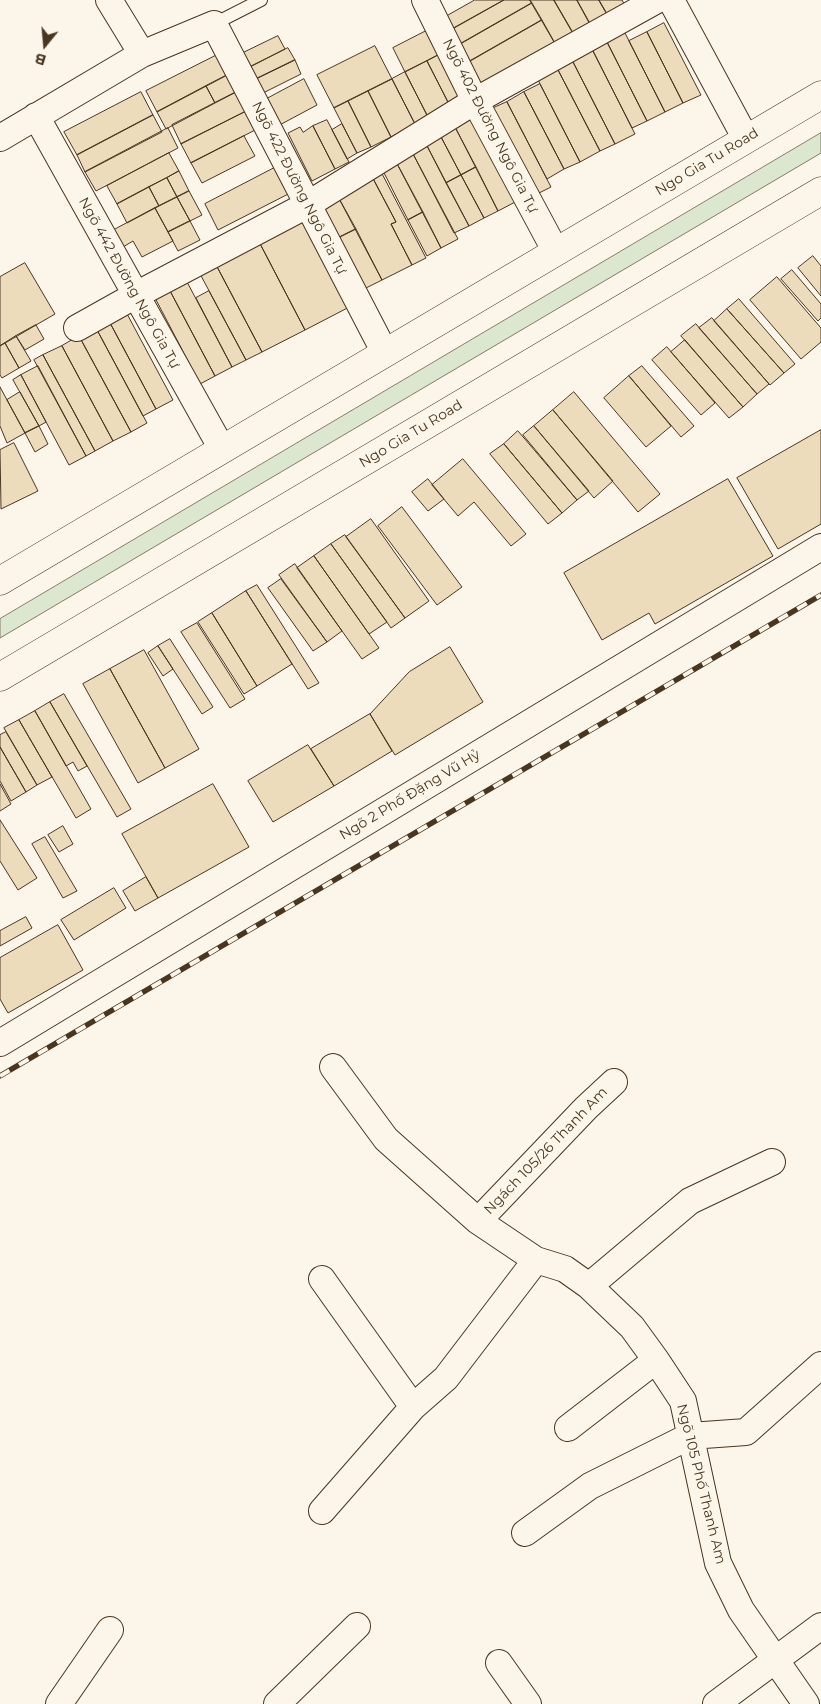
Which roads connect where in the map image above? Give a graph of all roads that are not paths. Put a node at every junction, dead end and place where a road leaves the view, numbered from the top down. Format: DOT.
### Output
graph roads {
  1 [pos="109,0"];
  2 [pos="261,0"];
  3 [pos="425,0"];
  4 [pos="658,0"];
  5 [pos="671,0"];
  6 [pos="214,24"];
  7 [pos="142,54"];
  8 [pos="821,95"];
  9 [pos="474,101"];
  10 [pos="36,116"];
  11 [pos="0,138"];
  12 [pos="746,139"];
  13 [pos="821,191"];
  14 [pos="308,205"];
  15 [pos="556,252"];
  16 [pos="136,295"];
  17 [pos="77,328"];
  18 [pos="385,353"];
  19 [pos="222,449"];
  20 [pos="821,548"];
  21 [pos="0,581"];
  22 [pos="0,676"];
  23 [pos="0,1043"];
  24 [pos="333,1067"];
  25 [pos="614,1082"];
  26 [pos="772,1162"];
  27 [pos="478,1221"];
  28 [pos="536,1260"];
  29 [pos="322,1280"];
  30 [pos="590,1286"];
  31 [pos="656,1360"];
  32 [pos="821,1364"];
  33 [pos="413,1407"];
  34 [pos="568,1428"];
  35 [pos="690,1436"];
  36 [pos="322,1511"];
  37 [pos="525,1533"];
  38 [pos="357,1626"];
  39 [pos="821,1626"];
  40 [pos="110,1630"];
  41 [pos="776,1659"];
  42 [pos="499,1663"];
  43 [pos="59,1704"];
  44 [pos="277,1704"];
  45 [pos="528,1704"];
  46 [pos="716,1704"];
  47 [pos="806,1704"];
  1 -- 7 [label="street"];
  2 -- 6 [label="lane"];
  3 -- 9 [label="street, Ngõ 402 Đường Ngô Gia Tự"];
  4 -- 9 [label="street"];
  5 -- 12 [label="street"];
  6 -- 7 [label="street"];
  6 -- 14 [label="street, Ngõ 422 Đường Ngô Gia Tự"];
  7 -- 10 [label="street"];
  8 -- 12 [label="main road, Ngo Gia Tu Road"];
  9 -- 14 [label="street"];
  9 -- 15 [label="street, Ngõ 402 Đường Ngô Gia Tự"];
  10 -- 11 [label="street"];
  10 -- 16 [label="street, Ngõ 442 Đường Ngô Gia Tự"];
  12 -- 15 [label="main road, Ngo Gia Tu Road"];
  13 -- 22 [label="main road, Ngo Gia Tu Road"];
  14 -- 16 [label="street"];
  14 -- 18 [label="street, Ngõ 422 Đường Ngô Gia Tự"];
  15 -- 18 [label="main road, Ngo Gia Tu Road"];
  16 -- 17 [label="street"];
  16 -- 19 [label="street, Ngõ 442 Đường Ngô Gia Tự"];
  18 -- 19 [label="main road, Ngo Gia Tu Road"];
  19 -- 21 [label="main road, Ngo Gia Tu Road"];
  20 -- 23 [label="street, Ngõ 2 Phố Đặng Vũ Hỷ"];
  24 -- 27 [label="street, Ngõ 105 Phố Thanh Am"];
  25 -- 27 [label="street, Ngách 105/26 Thanh Am"];
  26 -- 30 [label="street"];
  27 -- 28 [label="street, Ngõ 105 Phố Thanh Am"];
  28 -- 30 [label="street, Ngõ 105 Phố Thanh Am"];
  28 -- 33 [label="street"];
  29 -- 33 [label="street"];
  30 -- 31 [label="street, Ngõ 105 Phố Thanh Am"];
  31 -- 34 [label="street"];
  31 -- 35 [label="street, Ngõ 105 Phố Thanh Am"];
  32 -- 35 [label="street"];
  33 -- 36 [label="street"];
  35 -- 37 [label="street"];
  35 -- 41 [label="street, Ngõ 105 Phố Thanh Am"];
  38 -- 44 [label="street"];
  39 -- 41 [label="street"];
  40 -- 43 [label="street"];
  41 -- 46 [label="street"];
  41 -- 47 [label="street, Ngõ 105 Phố Thanh Am"];
  42 -- 45 [label="street"];
}
